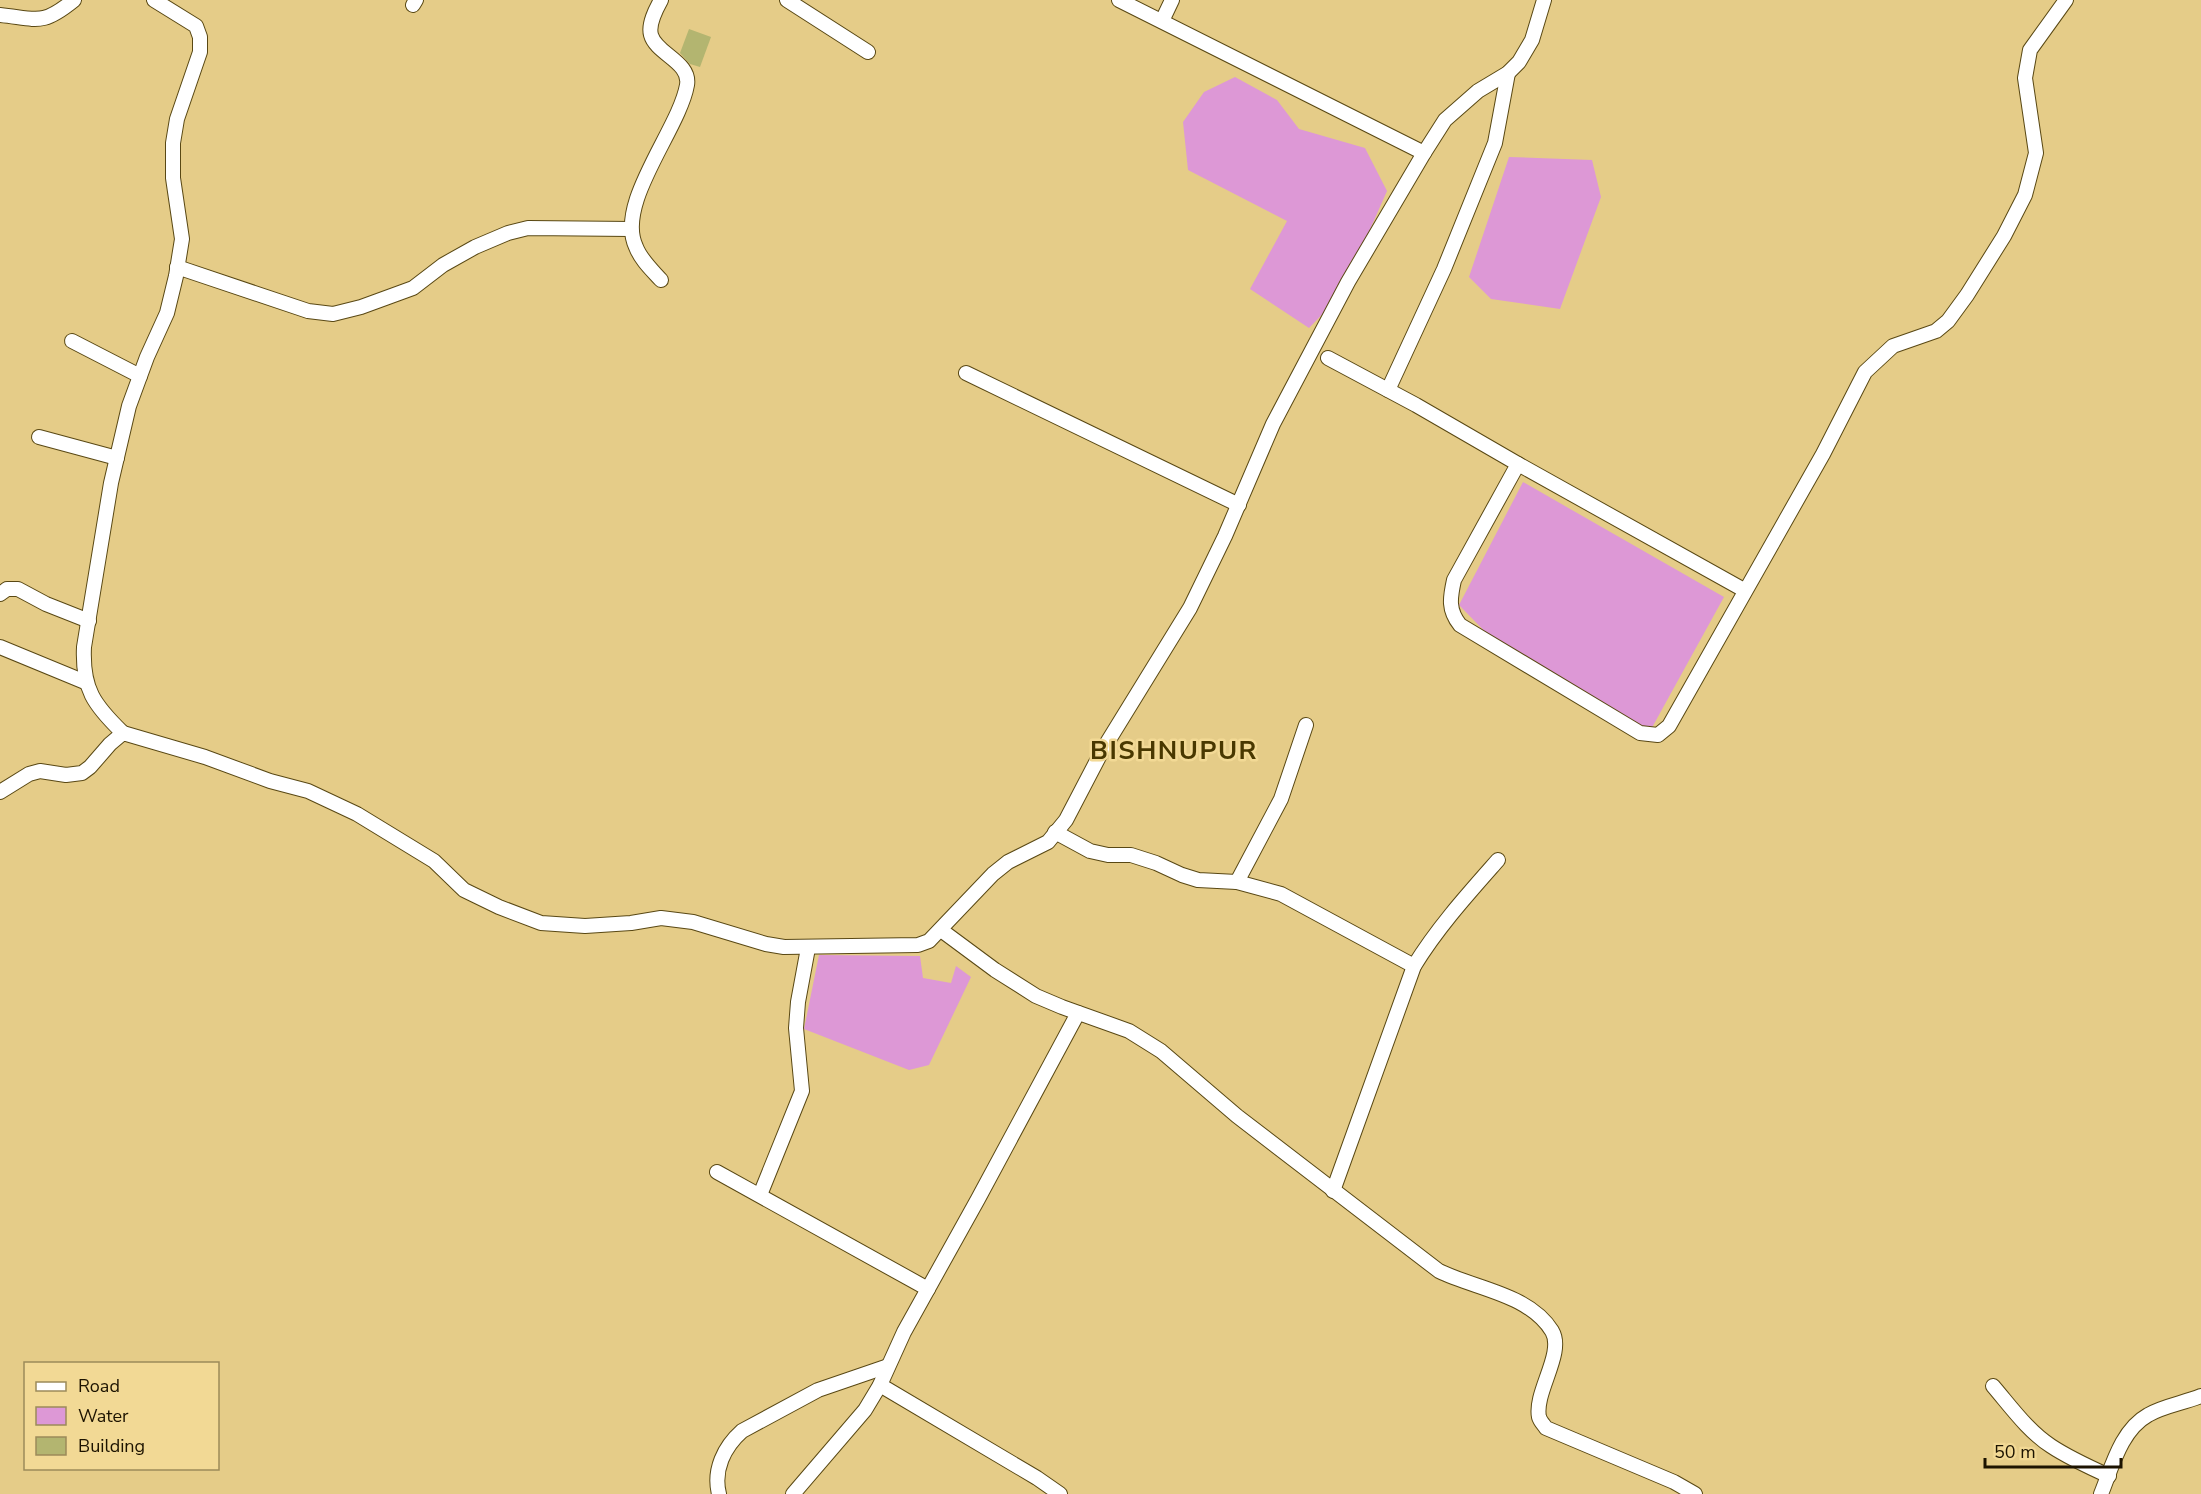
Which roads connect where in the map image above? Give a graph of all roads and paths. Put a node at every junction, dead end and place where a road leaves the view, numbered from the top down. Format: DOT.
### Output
graph roads {
  1 [pos="74,0"];
  2 [pos="154,0"];
  3 [pos="661,0"];
  4 [pos="787,0"];
  5 [pos="1119,0"];
  6 [pos="1172,0"];
  7 [pos="1544,0"];
  8 [pos="2066,0"];
  9 [pos="0,15"];
  10 [pos="1162,21"];
  11 [pos="868,52"];
  12 [pos="1508,73"];
  13 [pos="1424,153"];
  14 [pos="631,229"];
  15 [pos="177,267"];
  16 [pos="661,280"];
  17 [pos="72,341"];
  18 [pos="1328,358"];
  19 [pos="966,373"];
  20 [pos="140,376"];
  21 [pos="1388,390"];
  22 [pos="39,437"];
  23 [pos="117,458"];
  24 [pos="1518,464"];
  25 [pos="1239,506"];
  26 [pos="1744,590"];
  27 [pos="0,594"];
  28 [pos="89,621"];
  29 [pos="0,648"];
  30 [pos="86,682"];
  31 [pos="1306,725"];
  32 [pos="123,733"];
  33 [pos="0,792"];
  34 [pos="1055,832"];
  35 [pos="1498,860"];
  36 [pos="1237,882"];
  37 [pos="941,930"];
  38 [pos="808,948"];
  39 [pos="1414,966"];
  40 [pos="1078,1012"];
  41 [pos="717,1172"];
  42 [pos="1333,1191"];
  43 [pos="760,1195"];
  44 [pos="928,1289"];
  45 [pos="888,1366"];
  46 [pos="880,1385"];
  47 [pos="1993,1386"];
  48 [pos="2201,1396"];
  49 [pos="2109,1476"];
  50 [pos="719,1494"];
  51 [pos="793,1494"];
  52 [pos="1060,1494"];
  53 [pos="1695,1494"];
  54 [pos="2101,1494"];
  1 -- 9 [label="street"];
  2 -- 15 [label="street"];
  3 -- 14 [label="street"];
  4 -- 11 [label="street"];
  5 -- 10 [label="street"];
  6 -- 10 [label="street"];
  7 -- 12 [label="street"];
  8 -- 26 [label="street"];
  10 -- 13 [label="street"];
  12 -- 13 [label="street"];
  12 -- 21 [label="street"];
  13 -- 25 [label="street"];
  14 -- 15 [label="street"];
  14 -- 16 [label="street"];
  15 -- 20 [label="street"];
  17 -- 20 [label="street"];
  18 -- 21 [label="street"];
  19 -- 25 [label="street"];
  20 -- 23 [label="street"];
  21 -- 24 [label="street"];
  22 -- 23 [label="street"];
  23 -- 28 [label="street"];
  24 -- 26 [label="street"];
  24 -- 26 [label="street"];
  25 -- 34 [label="street"];
  27 -- 28 [label="street"];
  28 -- 30 [label="street"];
  29 -- 30 [label="street"];
  30 -- 32 [label="street"];
  31 -- 36 [label="street"];
  32 -- 33 [label="street"];
  32 -- 38 [label="street"];
  34 -- 36 [label="street"];
  34 -- 37 [label="street"];
  35 -- 39 [label="street"];
  36 -- 39 [label="street"];
  37 -- 38 [label="street"];
  37 -- 40 [label="street"];
  38 -- 43 [label="street"];
  39 -- 42 [label="street"];
  40 -- 42 [label="street"];
  40 -- 44 [label="street"];
  41 -- 43 [label="street"];
  42 -- 53 [label="street"];
  43 -- 44 [label="street"];
  44 -- 45 [label="street"];
  45 -- 46 [label="street"];
  45 -- 50 [label="street"];
  46 -- 51 [label="street"];
  46 -- 52 [label="street"];
  47 -- 49 [label="street"];
  48 -- 49 [label="street"];
  49 -- 54 [label="street"];
}
